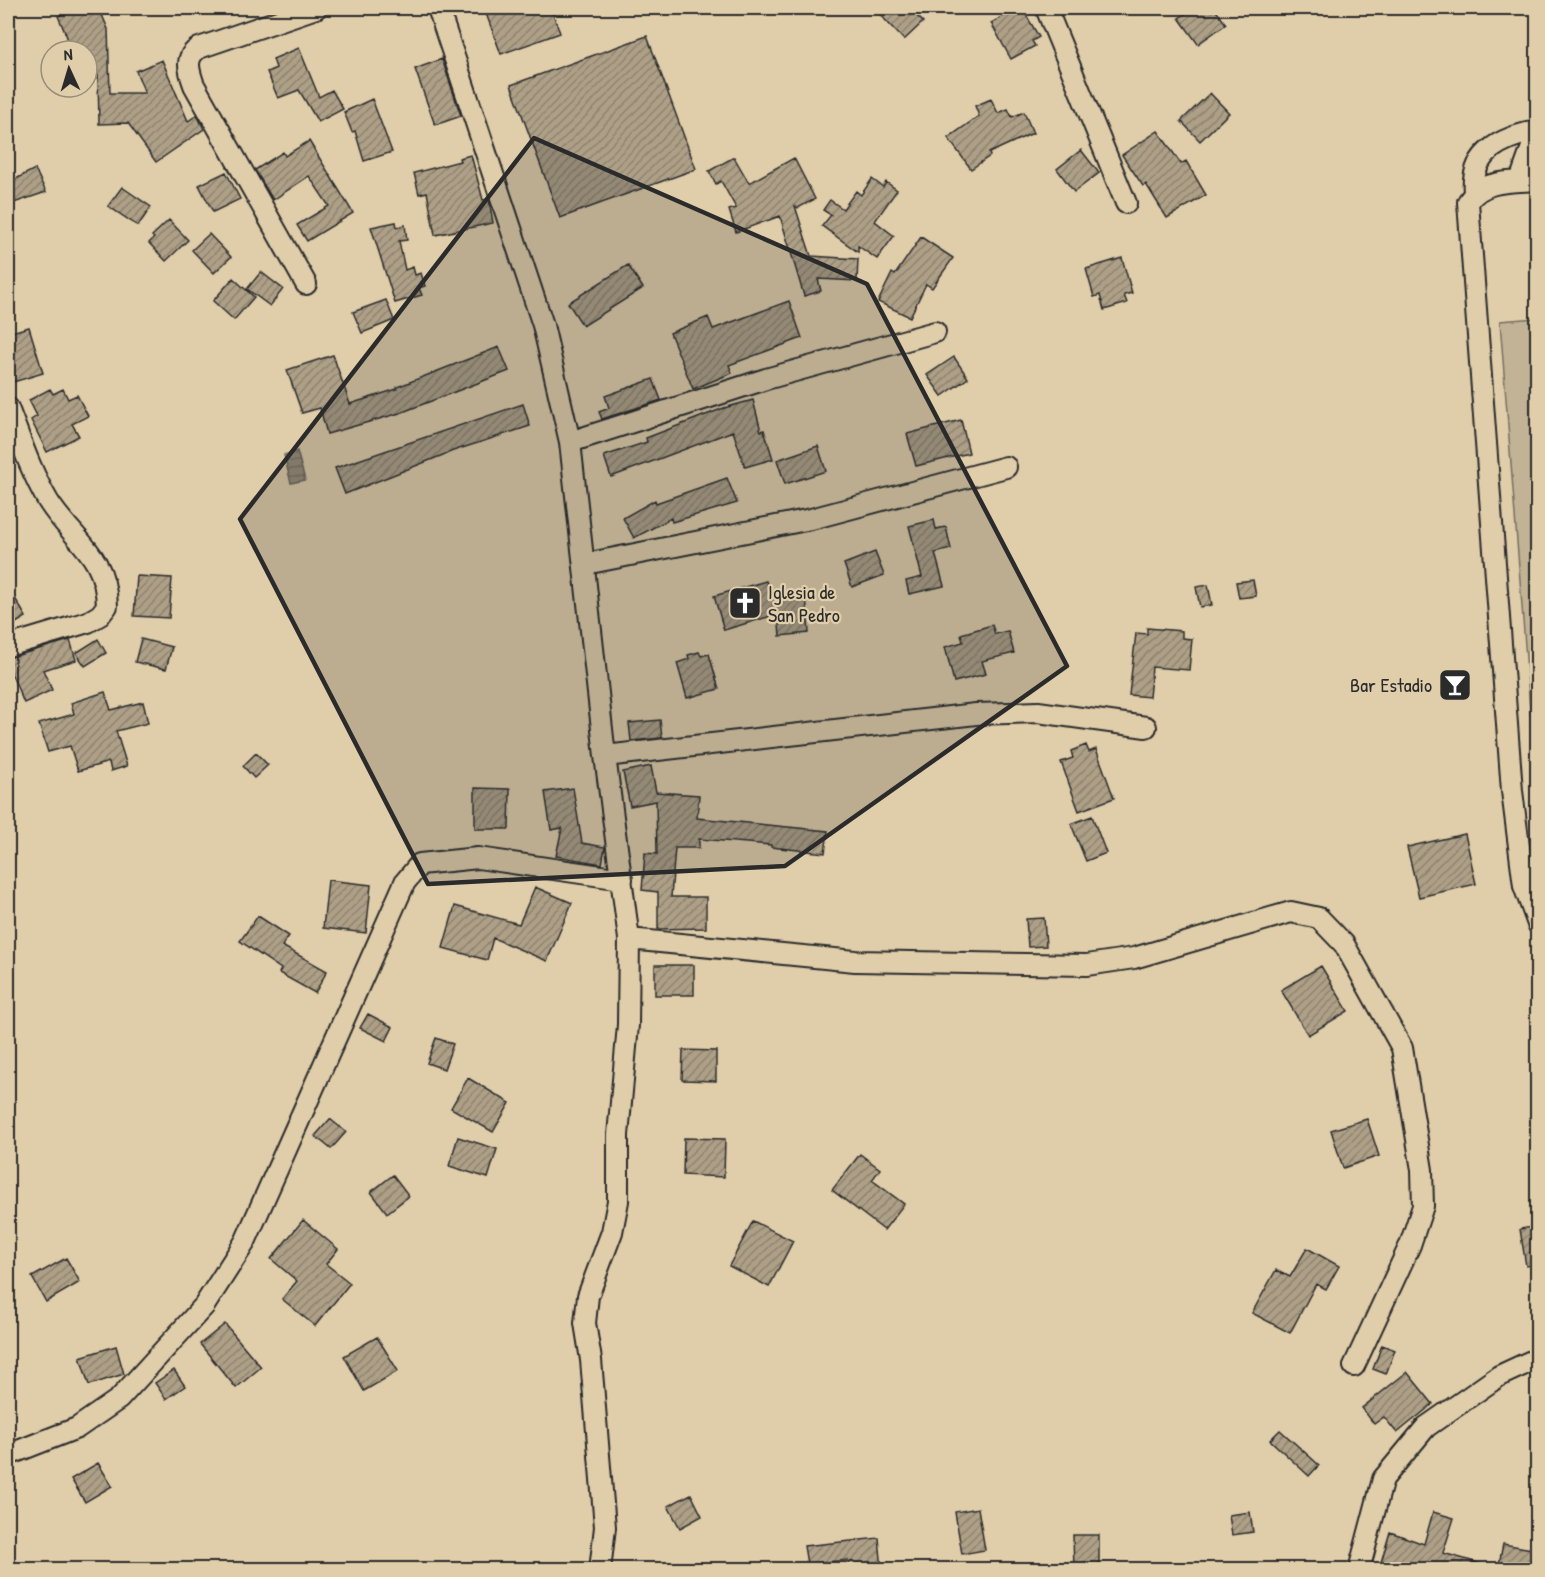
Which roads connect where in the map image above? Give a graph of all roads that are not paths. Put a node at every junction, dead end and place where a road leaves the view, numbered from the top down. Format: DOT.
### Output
graph roads {
  1 [pos="316,8"];
  2 [pos="438,8"];
  3 [pos="1046,8"];
  4 [pos="1537,130"];
  5 [pos="1528,181"];
  6 [pos="1474,192"];
  7 [pos="1126,203"];
  8 [pos="306,284"];
  9 [pos="935,333"];
  10 [pos="8,408"];
  11 [pos="570,442"];
  12 [pos="1006,467"];
  13 [pos="585,564"];
  14 [pos="8,646"];
  15 [pos="1146,727"];
  16 [pos="605,756"];
  17 [pos="622,879"];
  18 [pos="1538,924"];
  19 [pos="629,939"];
  20 [pos="1538,1358"];
  21 [pos="1354,1366"];
  22 [pos="8,1455"];
  23 [pos="600,1569"];
  24 [pos="1359,1569"];
  1 -- 8 [label="street"];
  2 -- 11 [label="street"];
  3 -- 7 [label="street"];
  4 -- 5 [label="street"];
  4 -- 6 [label="street"];
  5 -- 6 [label="street"];
  6 -- 18 [label="street"];
  9 -- 11 [label="street"];
  10 -- 14 [label="street"];
  11 -- 13 [label="street"];
  12 -- 13 [label="street"];
  13 -- 16 [label="street"];
  15 -- 16 [label="street"];
  16 -- 17 [label="street"];
  17 -- 19 [label="street"];
  17 -- 22 [label="street"];
  19 -- 21 [label="street"];
  19 -- 23 [label="street"];
  20 -- 24 [label="street"];
}
